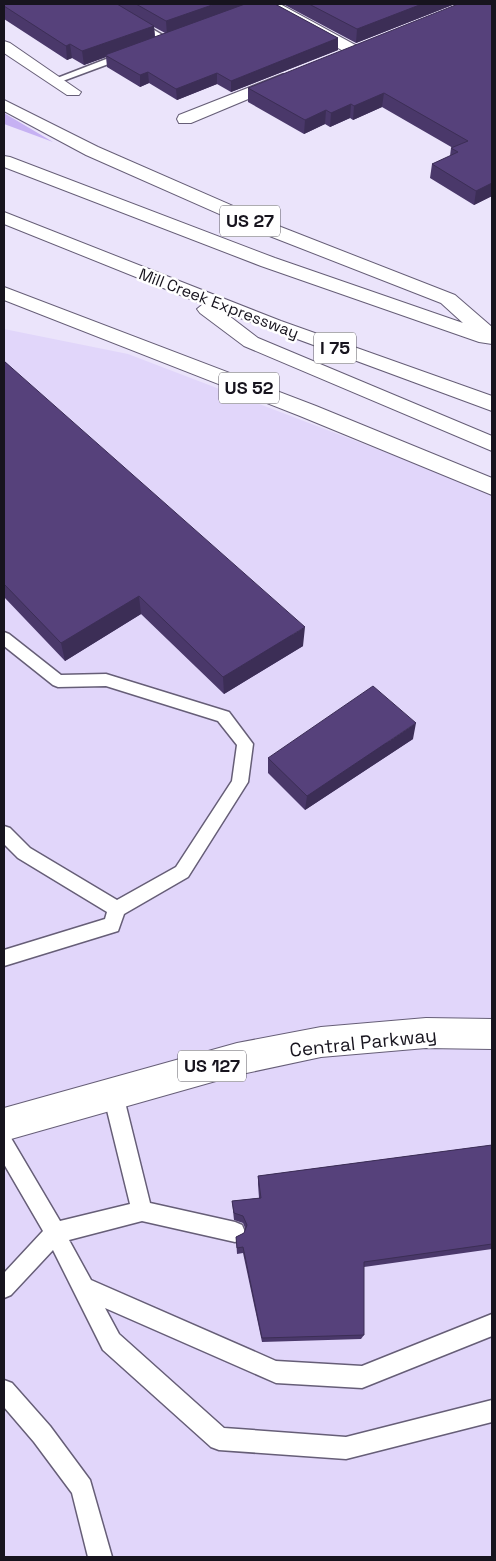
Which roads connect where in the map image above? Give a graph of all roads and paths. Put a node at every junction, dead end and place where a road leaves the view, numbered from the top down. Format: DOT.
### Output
graph roads {
  1 [pos="104,4"];
  2 [pos="264,5"];
  3 [pos="166,40"];
  4 [pos="371,43"];
  5 [pos="4,46"];
  6 [pos="139,50"];
  7 [pos="353,50"];
  8 [pos="335,58"];
  9 [pos="300,72"];
  10 [pos="57,80"];
  11 [pos="73,92"];
  12 [pos="4,105"];
  13 [pos="184,119"];
  14 [pos="4,161"];
  15 [pos="4,218"];
  16 [pos="180,289"];
  17 [pos="4,293"];
  18 [pos="492,339"];
  19 [pos="492,404"];
  20 [pos="492,444"];
  21 [pos="492,488"];
  22 [pos="4,638"];
  23 [pos="4,833"];
  24 [pos="117,909"];
  25 [pos="4,958"];
  26 [pos="492,1034"];
  27 [pos="113,1094"];
  28 [pos="4,1125"];
  29 [pos="4,1145"];
  30 [pos="142,1211"];
  31 [pos="235,1232"];
  32 [pos="55,1233"];
  33 [pos="4,1288"];
  34 [pos="84,1288"];
  35 [pos="492,1325"];
  36 [pos="4,1391"];
  37 [pos="492,1411"];
  38 [pos="100,1557"];
  1 -- 3 [label="lane"];
  2 -- 7 [label="main road"];
  4 -- 7 [label="main road"];
  5 -- 10 [label="main road"];
  6 -- 10 [label="lane"];
  7 -- 8 [label="main road"];
  9 -- 13 [label="main road"];
  10 -- 11 [label="main road"];
  12 -- 18 [label="main road, US 27"];
  14 -- 18 [label="main road"];
  15 -- 16 [label="main road, Mill Creek Expressway / I 75"];
  16 -- 19 [label="main road, Mill Creek Expressway / I 75"];
  16 -- 20 [label="main road"];
  17 -- 21 [label="main road, US 52"];
  22 -- 24 [label="lane"];
  23 -- 24 [label="lane"];
  24 -- 25 [label="lane"];
  26 -- 27 [label="main road, Central Parkway / US 127"];
  27 -- 28 [label="main road, Central Parkway / US 127"];
  27 -- 30 [label="lane"];
  29 -- 32 [label="lane"];
  30 -- 31 [label="lane"];
  30 -- 32 [label="lane"];
  32 -- 33 [label="lane"];
  32 -- 34 [label="lane"];
  34 -- 35 [label="lane"];
  34 -- 37 [label="lane"];
  36 -- 38 [label="lane"];
}
